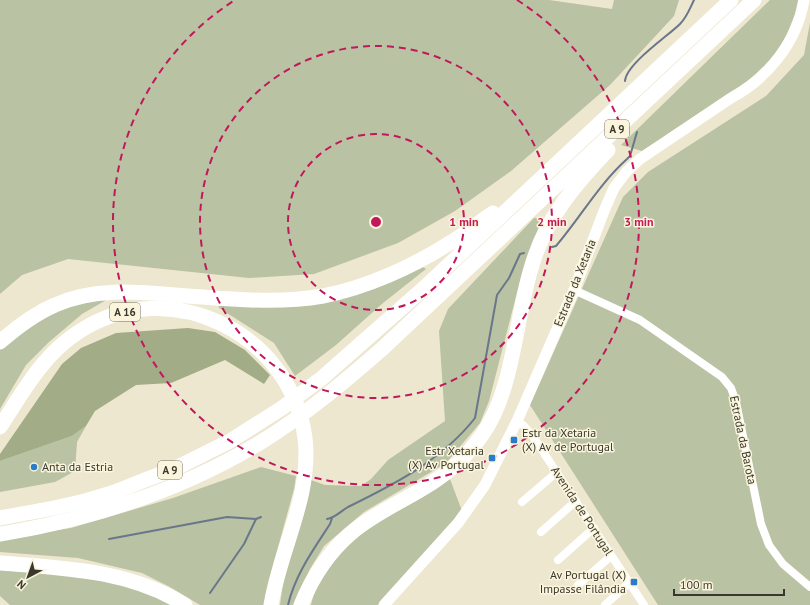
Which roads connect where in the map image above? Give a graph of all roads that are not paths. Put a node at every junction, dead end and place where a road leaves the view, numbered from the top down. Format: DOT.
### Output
graph roads {
  1 [pos="731,0"];
  2 [pos="754,0"];
  3 [pos="804,0"];
  4 [pos="679,71"];
  5 [pos="529,189"];
  6 [pos="574,290"];
  7 [pos="0,342"];
  8 [pos="517,421"];
  9 [pos="0,427"];
  10 [pos="557,472"];
  11 [pos="576,501"];
  12 [pos="522,502"];
  13 [pos="0,518"];
  14 [pos="594,528"];
  15 [pos="541,532"];
  16 [pos="0,534"];
  17 [pos="611,556"];
  18 [pos="558,560"];
  19 [pos="0,563"];
  20 [pos="629,583"];
  21 [pos="578,585"];
  22 [pos="810,586"];
  23 [pos="185,605"];
  24 [pos="271,605"];
  25 [pos="301,605"];
  26 [pos="384,605"];
  27 [pos="605,605"];
  28 [pos="644,605"];
  1 -- 5 [label="highway, A 9"];
  2 -- 4 [label="highway, A 9"];
  3 -- 6 [label="street, Estrada da Xetaria"];
  4 -- 16 [label="highway, A 9"];
  4 -- 25 [label="highway"];
  5 -- 7 [label="highway"];
  5 -- 13 [label="highway, A 9"];
  6 -- 8 [label="street, Estrada da Xetaria"];
  6 -- 22 [label="street, Estrada da Barota"];
  8 -- 10 [label="street, Avenida de Portugal"];
  8 -- 26 [label="street, Estrada da Xetaria"];
  9 -- 24 [label="highway, A 16"];
  10 -- 11 [label="street, Avenida de Portugal"];
  10 -- 12 [label="street"];
  11 -- 14 [label="street, Avenida de Portugal"];
  11 -- 15 [label="street"];
  14 -- 17 [label="street, Avenida de Portugal"];
  14 -- 18 [label="street"];
  17 -- 20 [label="street, Avenida de Portugal"];
  17 -- 21 [label="street"];
  19 -- 23 [label="highway"];
  20 -- 27 [label="street"];
  20 -- 28 [label="street, Avenida de Portugal"];
}
